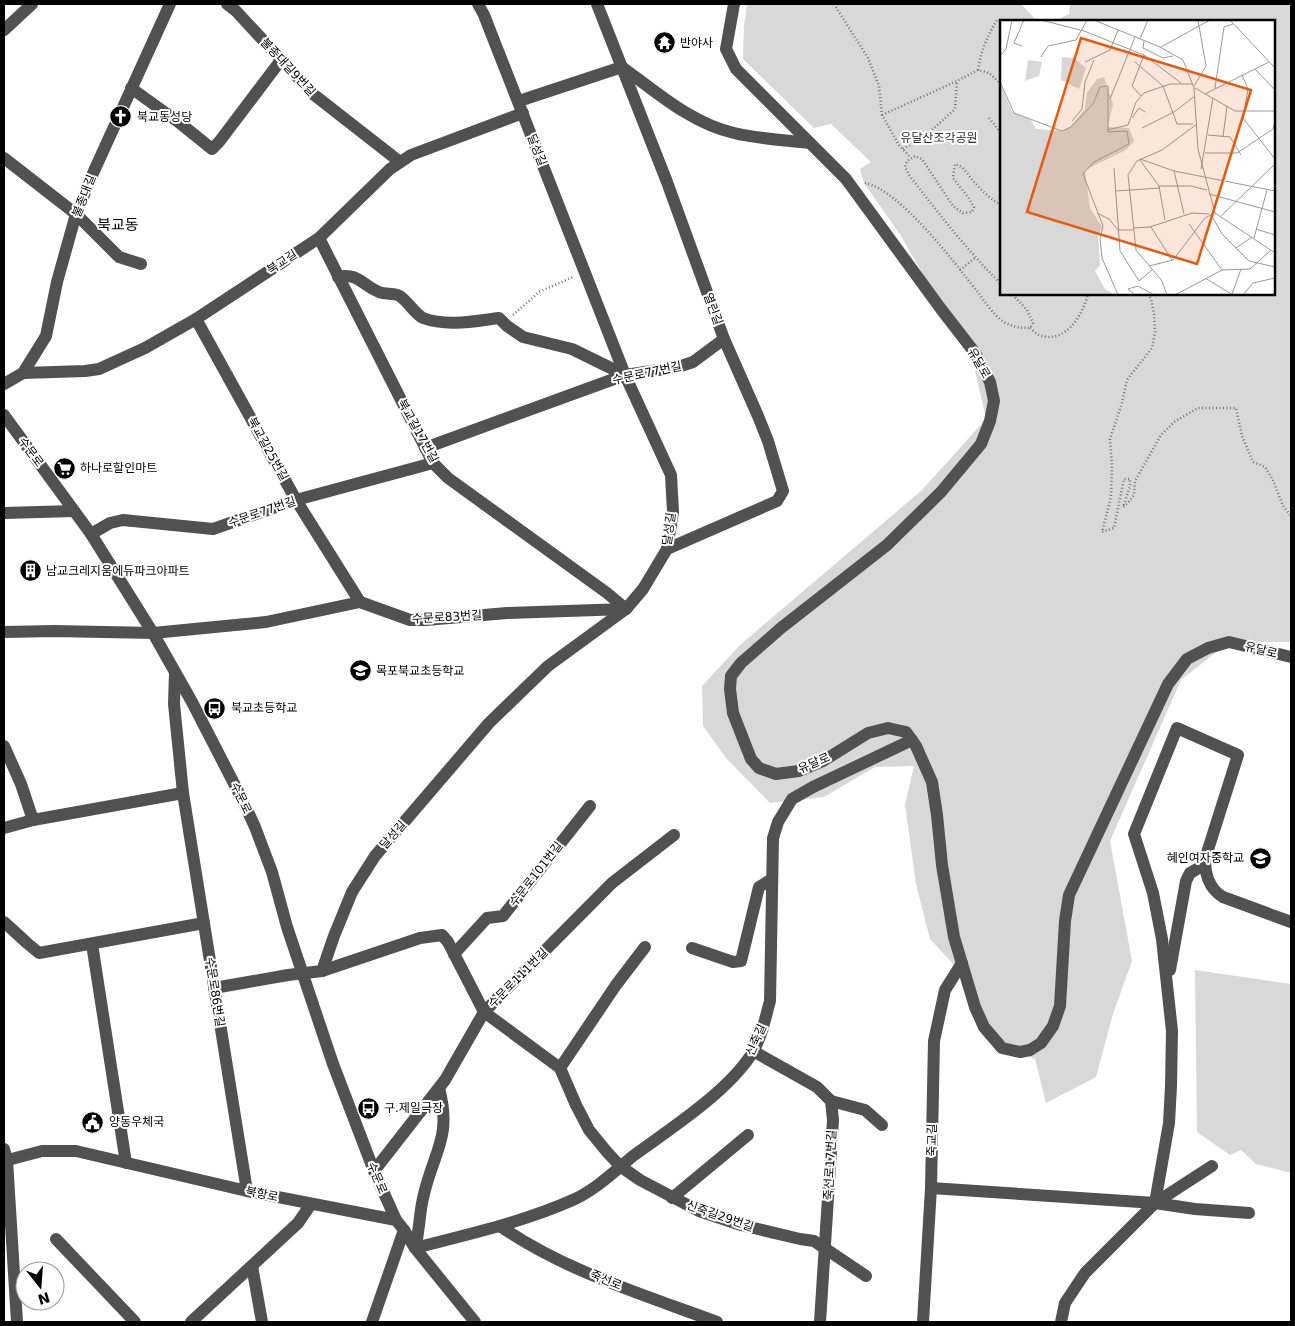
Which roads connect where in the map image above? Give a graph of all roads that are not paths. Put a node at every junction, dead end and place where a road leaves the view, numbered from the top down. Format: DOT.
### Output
graph roads {
  1 [pos="32,4"];
  2 [pos="170,4"];
  3 [pos="227,4"];
  4 [pos="478,4"];
  5 [pos="597,4"];
  6 [pos="734,4"];
  7 [pos="4,30"];
  8 [pos="281,60"];
  9 [pos="622,67"];
  10 [pos="131,88"];
  11 [pos="521,107"];
  12 [pos="810,143"];
  13 [pos="4,158"];
  14 [pos="400,162"];
  15 [pos="76,214"];
  16 [pos="319,238"];
  17 [pos="141,264"];
  18 [pos="338,277"];
  19 [pos="196,319"];
  20 [pos="724,339"];
  21 [pos="23,372"];
  22 [pos="625,375"];
  23 [pos="6,377"];
  24 [pos="4,415"];
  25 [pos="425,448"];
  26 [pos="433,463"];
  27 [pos="296,500"];
  28 [pos="74,511"];
  29 [pos="4,513"];
  30 [pos="91,534"];
  31 [pos="667,549"];
  32 [pos="360,602"];
  33 [pos="626,609"];
  34 [pos="4,632"];
  35 [pos="153,634"];
  36 [pos="1291,657"];
  37 [pos="175,673"];
  38 [pos="912,740"];
  39 [pos="4,746"];
  40 [pos="183,793"];
  41 [pos="590,806"];
  42 [pos="32,820"];
  43 [pos="4,828"];
  44 [pos="674,834"];
  45 [pos="1204,865"];
  46 [pos="772,879"];
  47 [pos="4,922"];
  48 [pos="204,922"];
  49 [pos="1291,922"];
  50 [pos="92,944"];
  51 [pos="645,947"];
  52 [pos="692,948"];
  53 [pos="454,954"];
  54 [pos="962,963"];
  55 [pos="322,972"];
  56 [pos="304,975"];
  57 [pos="214,988"];
  58 [pos="1168,988"];
  59 [pos="484,1012"];
  60 [pos="753,1052"];
  61 [pos="560,1068"];
  62 [pos="439,1088"];
  63 [pos="831,1101"];
  64 [pos="882,1125"];
  65 [pos="748,1135"];
  66 [pos="5,1157"];
  67 [pos="126,1163"];
  68 [pos="620,1166"];
  69 [pos="1212,1166"];
  70 [pos="374,1172"];
  71 [pos="931,1188"];
  72 [pos="247,1192"];
  73 [pos="672,1198"];
  74 [pos="1155,1203"];
  75 [pos="311,1204"];
  76 [pos="1249,1214"];
  77 [pos="400,1225"];
  78 [pos="500,1226"];
  79 [pos="56,1239"];
  80 [pos="415,1248"];
  81 [pos="825,1250"];
  82 [pos="252,1266"];
  83 [pos="866,1276"];
  84 [pos="17,1322"];
  85 [pos="135,1322"];
  86 [pos="191,1322"];
  87 [pos="262,1322"];
  88 [pos="372,1322"];
  89 [pos="474,1322"];
  90 [pos="717,1322"];
  91 [pos="820,1322"];
  92 [pos="923,1322"];
  93 [pos="1061,1322"];
  1 -- 7 [label="street"];
  2 -- 10 [label="street, 불종대길"];
  3 -- 8 [label="street, 불종대길9번길"];
  4 -- 11 [label="street, 달성길"];
  5 -- 9 [label="street, 열린길"];
  6 -- 12 [label="street, 유달로"];
  8 -- 10 [label="street"];
  8 -- 14 [label="street, 불종대길9번길"];
  9 -- 11 [label="street, 북교길"];
  9 -- 12 [label="street"];
  9 -- 20 [label="street, 열린길"];
  10 -- 15 [label="street, 불종대길"];
  11 -- 14 [label="street, 북교길"];
  11 -- 22 [label="street, 달성길"];
  12 -- 38 [label="street, 유달로"];
  13 -- 15 [label="street"];
  14 -- 16 [label="street, 북교길"];
  15 -- 17 [label="street"];
  15 -- 21 [label="street, 불종대길"];
  16 -- 18 [label="street, 북교길17번길"];
  16 -- 19 [label="street, 북교길"];
  18 -- 22 [label="street"];
  18 -- 25 [label="street, 북교길17번길"];
  19 -- 21 [label="street, 북교길"];
  19 -- 27 [label="street, 북교길25번길"];
  20 -- 22 [label="street, 수문로77번길"];
  20 -- 31 [label="street, 열린길"];
  21 -- 23 [label="street"];
  22 -- 25 [label="street, 수문로77번길"];
  22 -- 31 [label="street, 달성길"];
  24 -- 28 [label="street, 수문로"];
  25 -- 26 [label="street, 북교길17번길"];
  26 -- 27 [label="street, 수문로77번길"];
  26 -- 33 [label="street, 북교길17번길"];
  27 -- 30 [label="street, 수문로77번길"];
  27 -- 32 [label="street, 북교길25번길"];
  28 -- 29 [label="street"];
  28 -- 30 [label="street, 수문로"];
  30 -- 35 [label="street, 수문로"];
  31 -- 33 [label="street, 달성길"];
  32 -- 33 [label="street, 수문로83번길"];
  32 -- 35 [label="street"];
  33 -- 55 [label="street, 달성길"];
  34 -- 35 [label="street"];
  35 -- 37 [label="street, 수문로"];
  36 -- 54 [label="street, 유달로"];
  37 -- 40 [label="street, 수문로86번길"];
  37 -- 56 [label="street, 수문로"];
  38 -- 46 [label="street, 신죽길"];
  38 -- 54 [label="street, 유달로"];
  39 -- 42 [label="street"];
  40 -- 42 [label="street"];
  40 -- 48 [label="street, 수문로86번길"];
  41 -- 53 [label="street, 수문로101번길"];
  42 -- 43 [label="street"];
  44 -- 59 [label="street, 수문로111번길"];
  45 -- 49 [label="street"];
  45 -- 58 [label="street"];
  45 -- 58 [label="street"];
  46 -- 52 [label="street"];
  46 -- 60 [label="street, 신죽길"];
  47 -- 50 [label="street"];
  48 -- 50 [label="street"];
  48 -- 57 [label="street, 수문로86번길"];
  50 -- 67 [label="street"];
  51 -- 61 [label="street"];
  53 -- 55 [label="street"];
  53 -- 59 [label="street"];
  54 -- 71 [label="street, 죽교길"];
  55 -- 56 [label="street"];
  56 -- 57 [label="street"];
  56 -- 70 [label="street, 수문로"];
  57 -- 72 [label="street, 수문로86번길"];
  58 -- 74 [label="street"];
  59 -- 61 [label="street"];
  59 -- 62 [label="street, 수문로111번길"];
  60 -- 63 [label="street"];
  60 -- 68 [label="street, 신죽길"];
  61 -- 68 [label="street, 신죽길29번길"];
  62 -- 70 [label="street, 수문로111번길"];
  62 -- 80 [label="street"];
  63 -- 64 [label="street"];
  63 -- 81 [label="street, 죽선로17번길"];
  65 -- 73 [label="street"];
  66 -- 67 [label="street, 북항로"];
  66 -- 84 [label="street"];
  67 -- 72 [label="street, 북항로"];
  68 -- 73 [label="street, 신죽길29번길"];
  68 -- 78 [label="street, 신죽길"];
  69 -- 74 [label="street"];
  70 -- 77 [label="street, 수문로"];
  71 -- 74 [label="street"];
  71 -- 92 [label="street, 죽교길"];
  72 -- 75 [label="street, 북항로"];
  73 -- 81 [label="street, 신죽길29번길"];
  74 -- 76 [label="street"];
  74 -- 93 [label="street"];
  75 -- 77 [label="street, 북항로"];
  75 -- 82 [label="street"];
  77 -- 80 [label="street"];
  77 -- 88 [label="street"];
  78 -- 80 [label="street, 신죽길"];
  78 -- 90 [label="street, 죽선로"];
  79 -- 85 [label="street"];
  80 -- 89 [label="street"];
  81 -- 83 [label="street, 신죽길29번길"];
  81 -- 91 [label="street, 죽선로17번길"];
  82 -- 86 [label="street"];
  82 -- 87 [label="street"];
}
